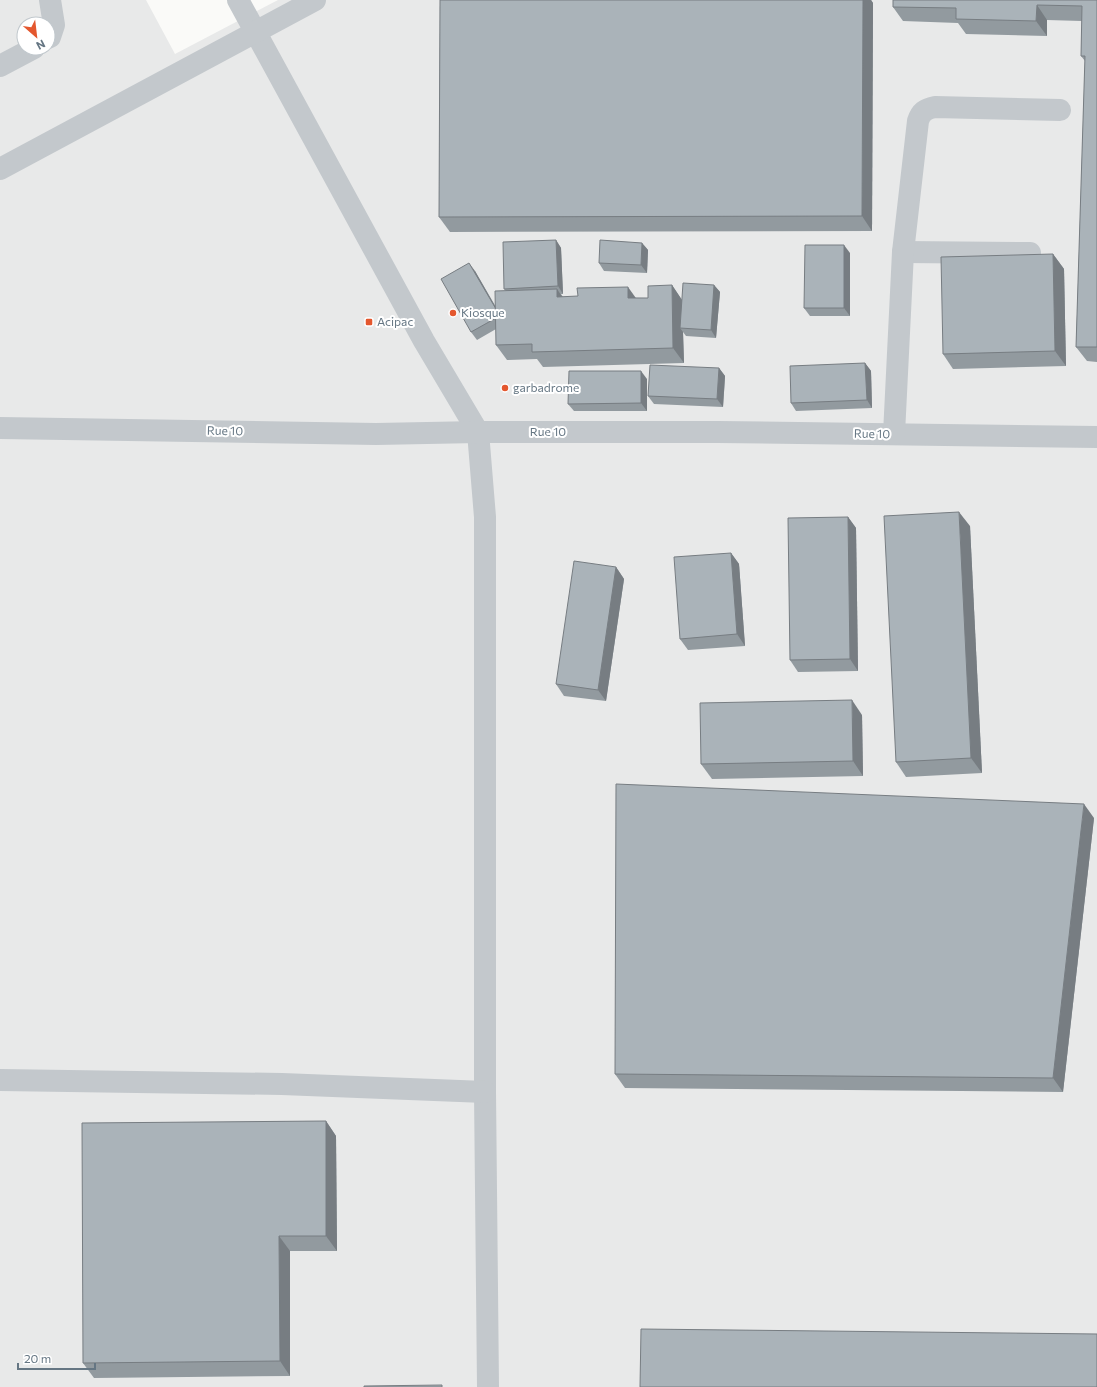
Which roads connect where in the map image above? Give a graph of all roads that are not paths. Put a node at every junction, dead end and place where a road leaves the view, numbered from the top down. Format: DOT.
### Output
graph roads {
  1 [pos="50,0"];
  2 [pos="238,0"];
  3 [pos="315,0"];
  4 [pos="53,16"];
  5 [pos="256,32"];
  6 [pos="19,56"];
  7 [pos="0,66"];
  8 [pos="1060,110"];
  9 [pos="0,169"];
  10 [pos="903,252"];
  11 [pos="1030,253"];
  12 [pos="0,428"];
  13 [pos="478,432"];
  14 [pos="894,434"];
  15 [pos="1097,437"];
  16 [pos="0,1080"];
  17 [pos="485,1092"];
  18 [pos="488,1387"];
  1 -- 4 [label="street"];
  2 -- 5 [label="street"];
  3 -- 5 [label="street"];
  5 -- 9 [label="street"];
  5 -- 13 [label="street"];
  6 -- 7 [label="street"];
  8 -- 10 [label="street"];
  10 -- 11 [label="street"];
  10 -- 14 [label="street"];
  12 -- 13 [label="street, Rue 10"];
  13 -- 14 [label="street, Rue 10"];
  13 -- 17 [label="street"];
  14 -- 15 [label="street, Rue 10"];
  16 -- 17 [label="street"];
  17 -- 18 [label="street"];
}
